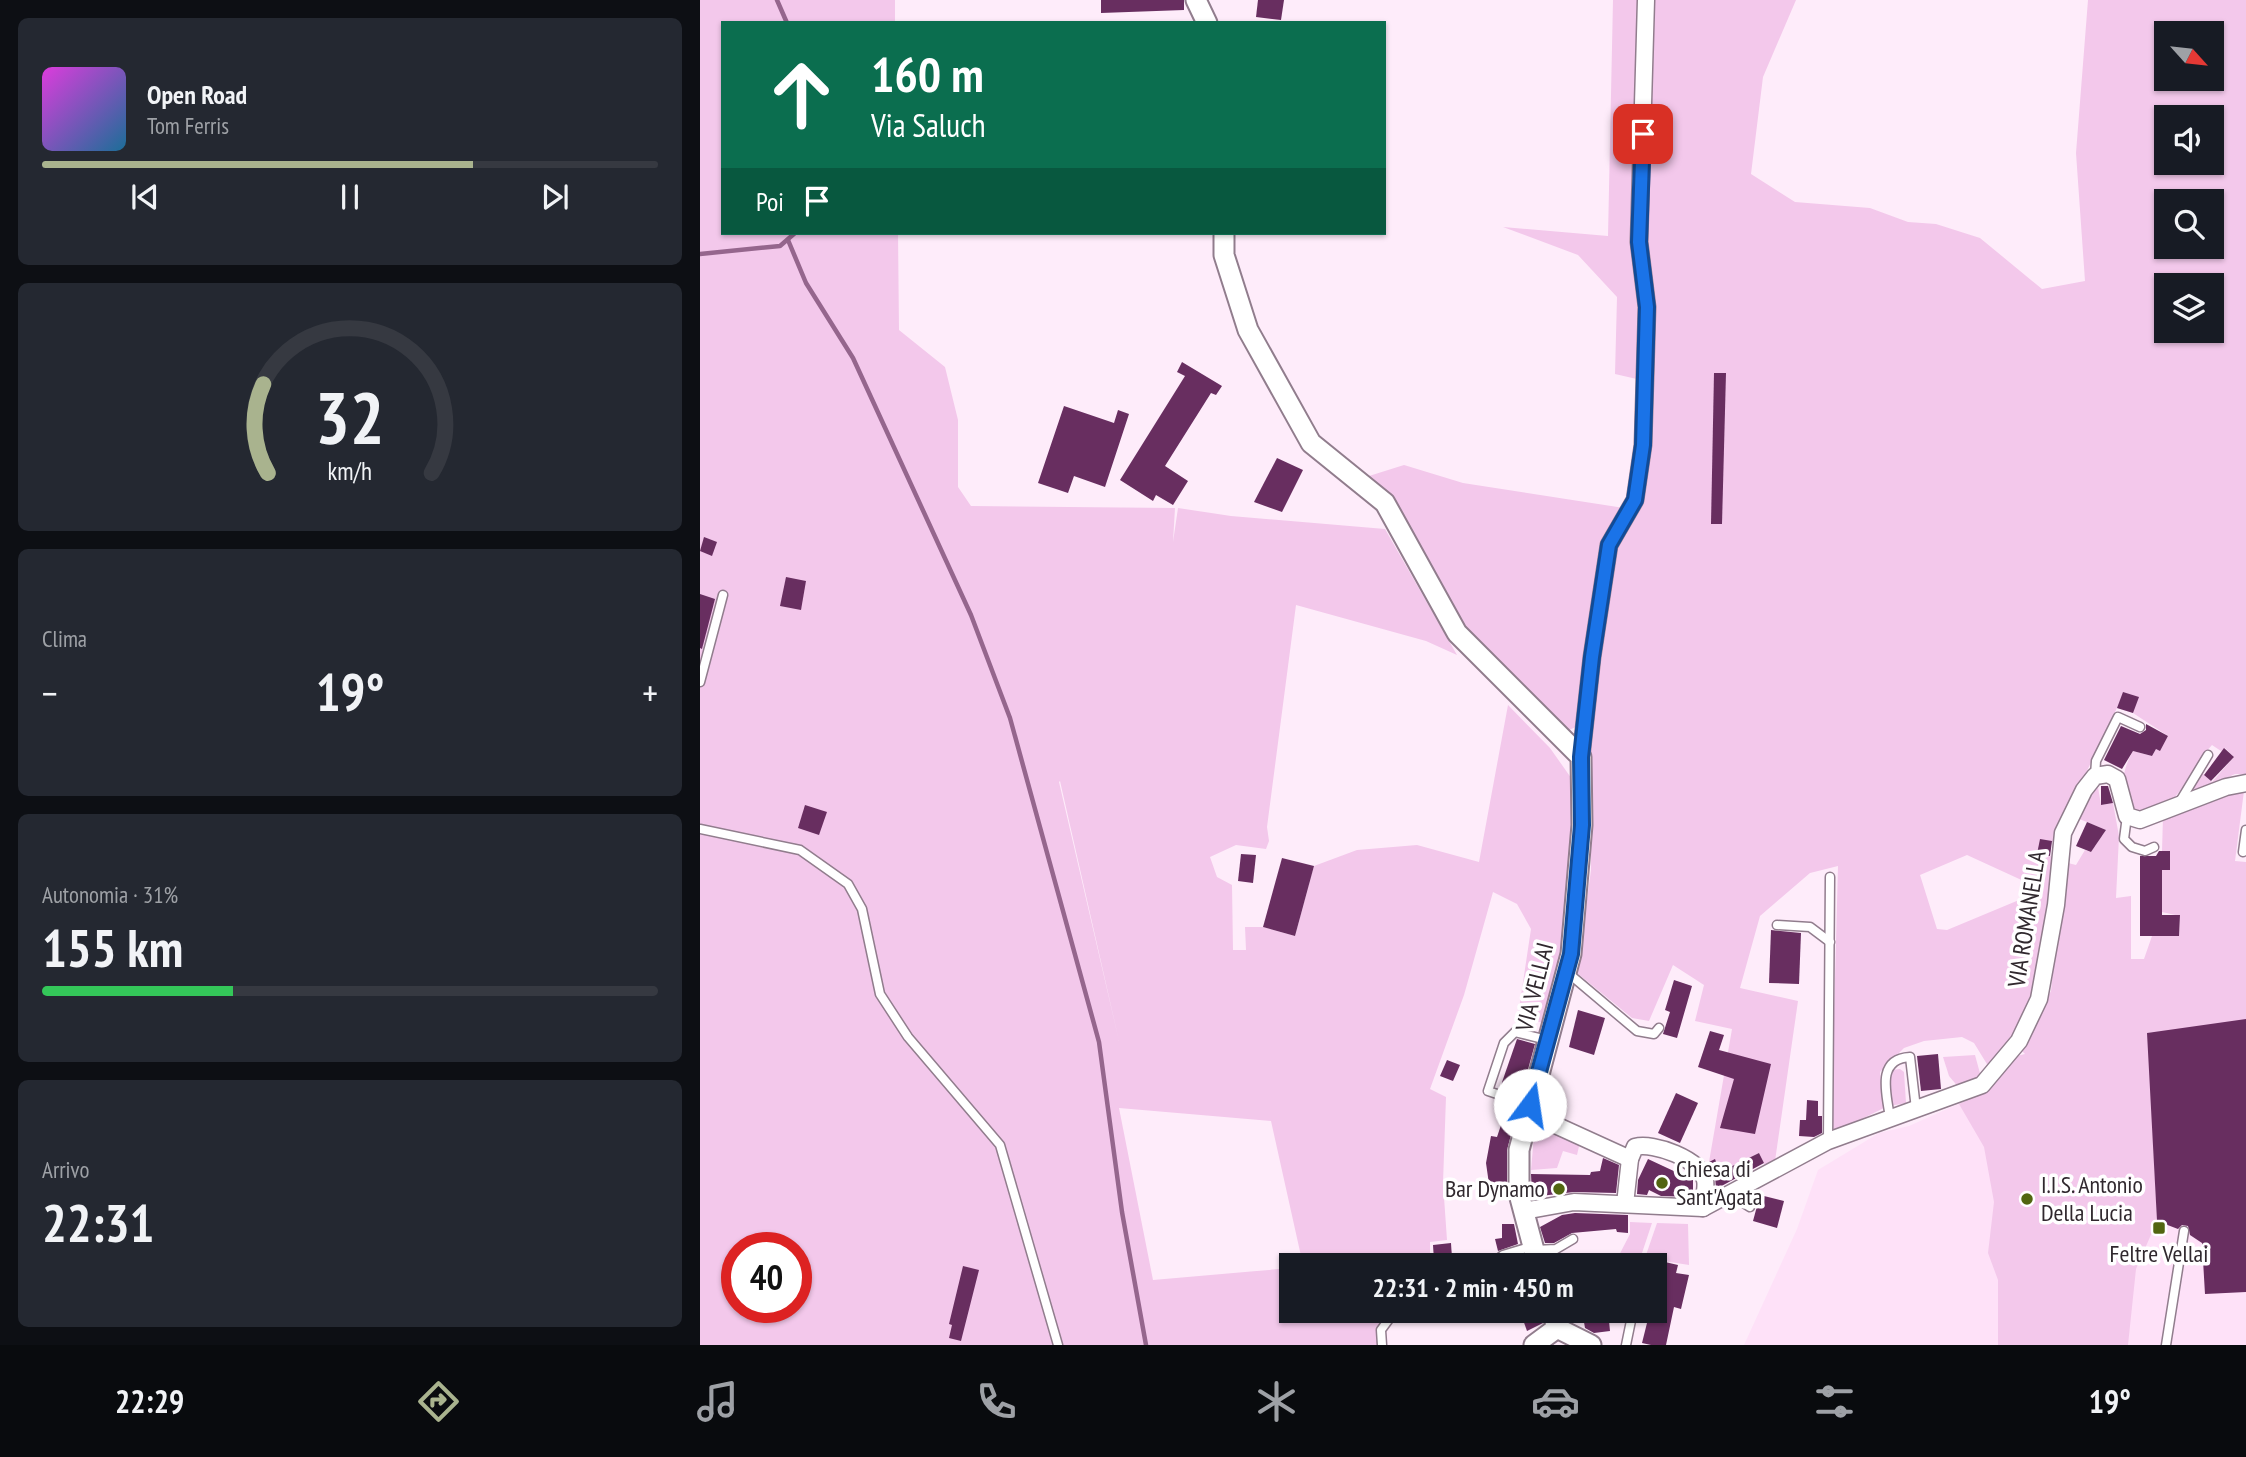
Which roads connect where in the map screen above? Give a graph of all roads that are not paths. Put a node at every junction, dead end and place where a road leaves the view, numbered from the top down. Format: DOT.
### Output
graph roads {
  1 [pos="1196,0"];
  2 [pos="1646,0"];
  3 [pos="1206,21"];
  4 [pos="1224,235"];
  5 [pos="723,595"];
  6 [pos="700,682"];
  7 [pos="2140,727"];
  8 [pos="2208,755"];
  9 [pos="1581,757"];
  10 [pos="2095,776"];
  11 [pos="2246,783"];
  12 [pos="2177,806"];
  13 [pos="2127,816"];
  14 [pos="700,829"];
  15 [pos="2246,830"];
  16 [pos="2154,847"];
  17 [pos="2244,852"];
  18 [pos="1830,877"];
  19 [pos="1777,925"];
  20 [pos="1830,942"];
  21 [pos="1567,972"];
  22 [pos="1659,1028"];
  23 [pos="1547,1040"];
  24 [pos="1916,1108"];
  25 [pos="1530,1109"];
  26 [pos="1890,1118"];
  27 [pos="1828,1141"];
  28 [pos="1630,1159"];
  29 [pos="1729,1194"];
  30 [pos="1625,1205"];
  31 [pos="1750,1207"];
  32 [pos="1703,1208"];
  33 [pos="1524,1211"];
  34 [pos="2184,1231"];
  35 [pos="1573,1239"];
  36 [pos="1535,1253"];
  37 [pos="1539,1253"];
  38 [pos="1386,1323"];
  39 [pos="1631,1323"];
  40 [pos="1556,1328"];
  41 [pos="1058,1345"];
  42 [pos="1382,1345"];
  43 [pos="1534,1345"];
  44 [pos="1591,1345"];
  45 [pos="1626,1345"];
  46 [pos="2166,1345"];
  1 -- 3 [label="street"];
  2 -- 9 [label="street"];
  4 -- 9 [label="street"];
  5 -- 6 [label="lane"];
  7 -- 10 [label="lane"];
  8 -- 12 [label="lane"];
  9 -- 21 [label="street, VIA VELLAI"];
  10 -- 13 [label="street"];
  10 -- 24 [label="street, VIA ROMANELLA"];
  11 -- 12 [label="street"];
  12 -- 13 [label="street"];
  13 -- 16 [label="lane"];
  14 -- 41 [label="lane"];
  15 -- 17 [label="lane"];
  18 -- 20 [label="lane"];
  19 -- 20 [label="lane"];
  20 -- 27 [label="lane"];
  21 -- 22 [label="lane"];
  21 -- 23 [label="street, VIA VELLAI"];
  23 -- 25 [label="street, VIA VELLAI"];
  23 -- 25 [label="lane"];
  24 -- 26 [label="street, VIA ROMANELLA"];
  24 -- 26 [label="lane"];
  25 -- 28 [label="street"];
  25 -- 33 [label="street, VIA VELLAI"];
  26 -- 27 [label="street, VIA ROMANELLA"];
  27 -- 29 [label="street, VIA ROMANELLA"];
  28 -- 30 [label="street"];
  28 -- 32 [label="street"];
  29 -- 31 [label="lane"];
  29 -- 32 [label="street, VIA ROMANELLA"];
  30 -- 32 [label="street"];
  30 -- 33 [label="street"];
  33 -- 36 [label="street, VIA VELLAI"];
  34 -- 46 [label="lane"];
  35 -- 37 [label="lane"];
  38 -- 42 [label="lane"];
  39 -- 45 [label="lane"];
  40 -- 43 [label="street"];
  40 -- 44 [label="street"];
}
